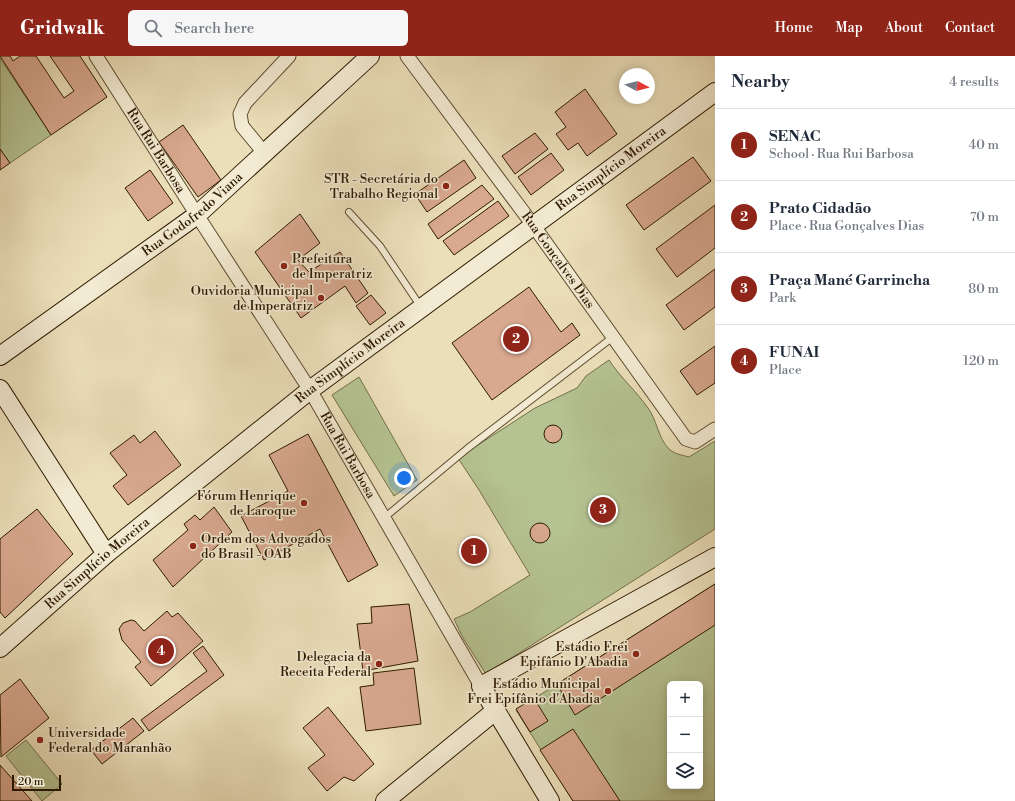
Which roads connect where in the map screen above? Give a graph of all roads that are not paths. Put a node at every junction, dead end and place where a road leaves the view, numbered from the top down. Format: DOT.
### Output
graph roads {
  1 [pos="96,56"];
  2 [pos="289,56"];
  3 [pos="370,56"];
  4 [pos="407,56"];
  5 [pos="715,92"];
  6 [pos="264,154"];
  7 [pos="349,212"];
  8 [pos="197,215"];
  9 [pos="533,225"];
  10 [pos="421,308"];
  11 [pos="614,337"];
  12 [pos="0,356"];
  13 [pos="0,388"];
  14 [pos="310,390"];
  15 [pos="715,428"];
  16 [pos="384,518"];
  17 [pos="106,554"];
  18 [pos="715,557"];
  19 [pos="0,648"];
  20 [pos="481,686"];
  21 [pos="495,711"];
  22 [pos="385,801"];
  23 [pos="550,801"];
  1 -- 8 [label="street, Rua Rui Barbosa"];
  2 -- 6 [label="street"];
  3 -- 6 [label="main road, Rua Godofredo Viana"];
  4 -- 9 [label="street, Rua Gonçalves Dias"];
  5 -- 9 [label="main road, Rua Simplício Moreira"];
  6 -- 8 [label="main road, Rua Godofredo Viana"];
  7 -- 10 [label="lane"];
  8 -- 12 [label="main road, Rua Godofredo Viana"];
  8 -- 14 [label="street, Rua Rui Barbosa"];
  9 -- 10 [label="main road, Rua Simplício Moreira"];
  9 -- 11 [label="street, Rua Gonçalves Dias"];
  10 -- 14 [label="main road, Rua Simplício Moreira"];
  11 -- 15 [label="street, Rua Gonçalves Dias"];
  11 -- 16 [label="lane"];
  13 -- 17 [label="main road"];
  14 -- 16 [label="street, Rua Rui Barbosa"];
  14 -- 17 [label="main road, Rua Simplício Moreira"];
  16 -- 20 [label="street, Rua Rui Barbosa"];
  17 -- 19 [label="main road, Rua Simplício Moreira"];
  18 -- 20 [label="main road"];
  20 -- 21 [label="main road, Rua Rui Barbosa"];
  21 -- 22 [label="main road"];
  21 -- 23 [label="main road, Rua Rui Barbosa"];
}
